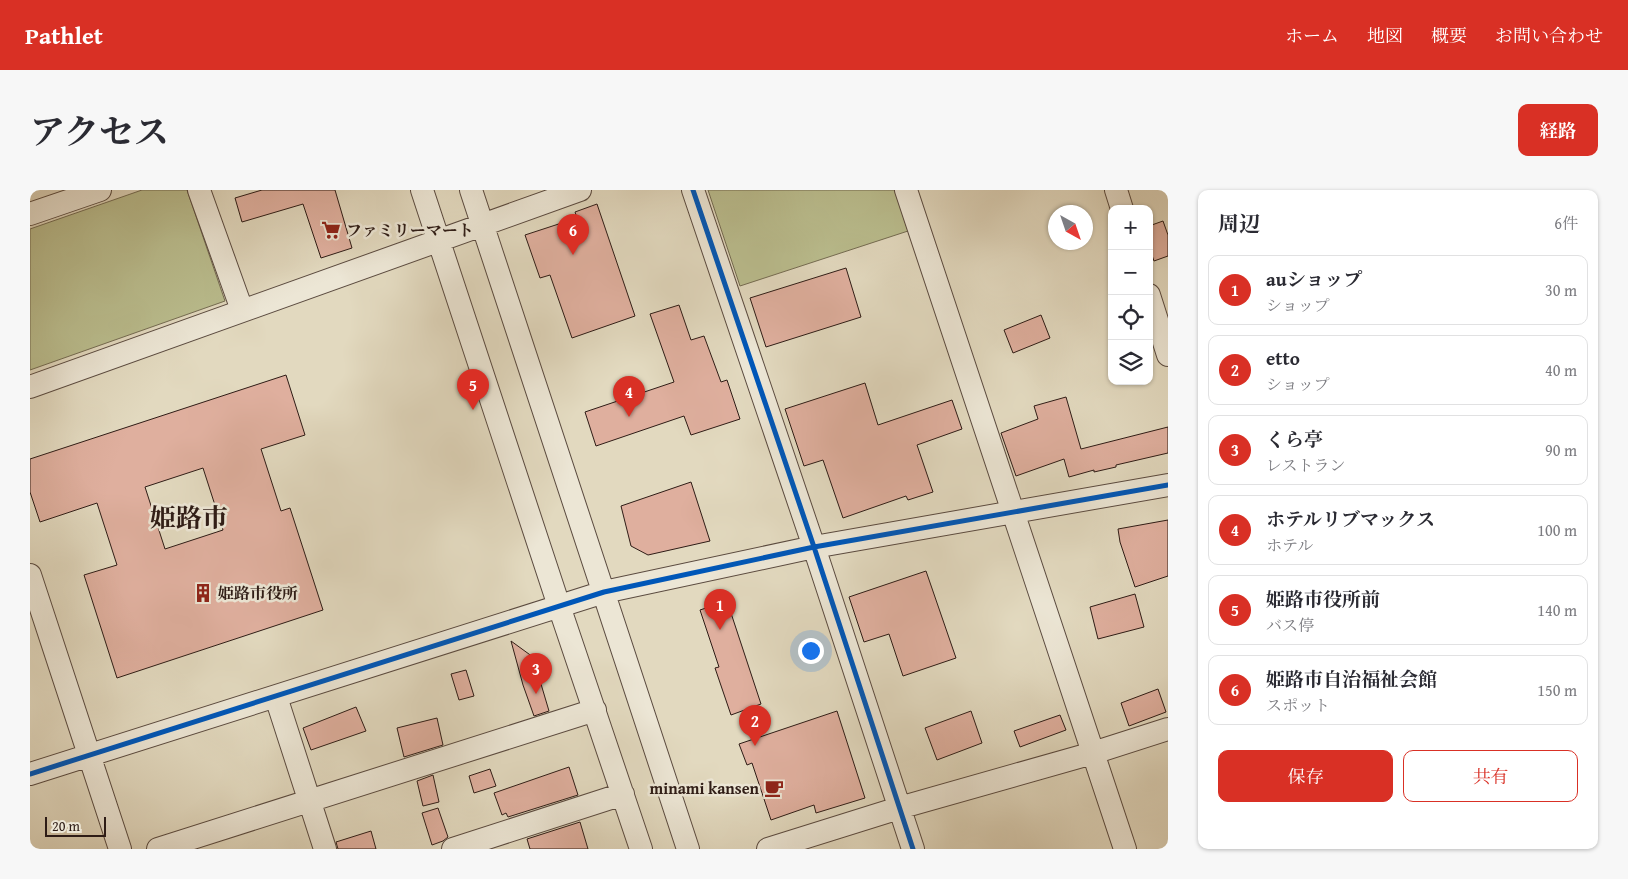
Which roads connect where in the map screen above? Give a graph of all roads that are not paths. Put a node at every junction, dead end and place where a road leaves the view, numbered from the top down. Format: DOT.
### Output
graph roads {
  1 [pos="100,190"];
  2 [pos="199,190"];
  3 [pos="422,190"];
  4 [pos="470,190"];
  5 [pos="580,190"];
  6 [pos="693,190"];
  7 [pos="906,190"];
  8 [pos="1116,190"];
  9 [pos="1121,205"];
  10 [pos="30,214"];
  11 [pos="482,225"];
  12 [pos="439,241"];
  13 [pos="1153,308"];
  14 [pos="242,310"];
  15 [pos="1168,355"];
  16 [pos="30,387"];
  17 [pos="1168,486"];
  18 [pos="1013,513"];
  19 [pos="814,547"];
  20 [pos="30,575"];
  21 [pos="604,592"];
  22 [pos="558,606"];
  23 [pos="276,697"];
  24 [pos="595,710"];
  25 [pos="1168,729"];
  26 [pos="1092,753"];
  27 [pos="89,754"];
  28 [pos="30,774"];
  29 [pos="623,794"];
  30 [pos="309,802"];
  31 [pos="899,808"];
  32 [pos="120,849"];
  33 [pos="158,849"];
  34 [pos="325,849"];
  35 [pos="453,849"];
  36 [pos="641,849"];
  37 [pos="688,849"];
  38 [pos="768,849"];
  39 [pos="913,849"];
  40 [pos="1125,849"];
  1 -- 10 [label="street"];
  2 -- 14 [label="street"];
  3 -- 12 [label="street"];
  4 -- 11 [label="street"];
  5 -- 11 [label="street"];
  6 -- 19 [label="street"];
  7 -- 18 [label="street"];
  8 -- 9 [label="street"];
  11 -- 12 [label="street"];
  11 -- 21 [label="street"];
  12 -- 14 [label="street"];
  12 -- 22 [label="street"];
  13 -- 15 [label="street"];
  14 -- 16 [label="street"];
  17 -- 18 [label="street"];
  18 -- 19 [label="street"];
  18 -- 26 [label="street"];
  19 -- 21 [label="street"];
  19 -- 31 [label="street"];
  20 -- 27 [label="street"];
  21 -- 22 [label="street"];
  21 -- 37 [label="street"];
  22 -- 23 [label="street"];
  22 -- 24 [label="street"];
  23 -- 27 [label="street"];
  23 -- 30 [label="street"];
  24 -- 29 [label="street"];
  24 -- 30 [label="street"];
  25 -- 26 [label="street"];
  26 -- 31 [label="street"];
  26 -- 40 [label="street"];
  27 -- 28 [label="street"];
  27 -- 32 [label="street"];
  29 -- 35 [label="street"];
  29 -- 36 [label="street"];
  30 -- 33 [label="street"];
  30 -- 34 [label="street"];
  31 -- 38 [label="street"];
  31 -- 39 [label="street"];
}
